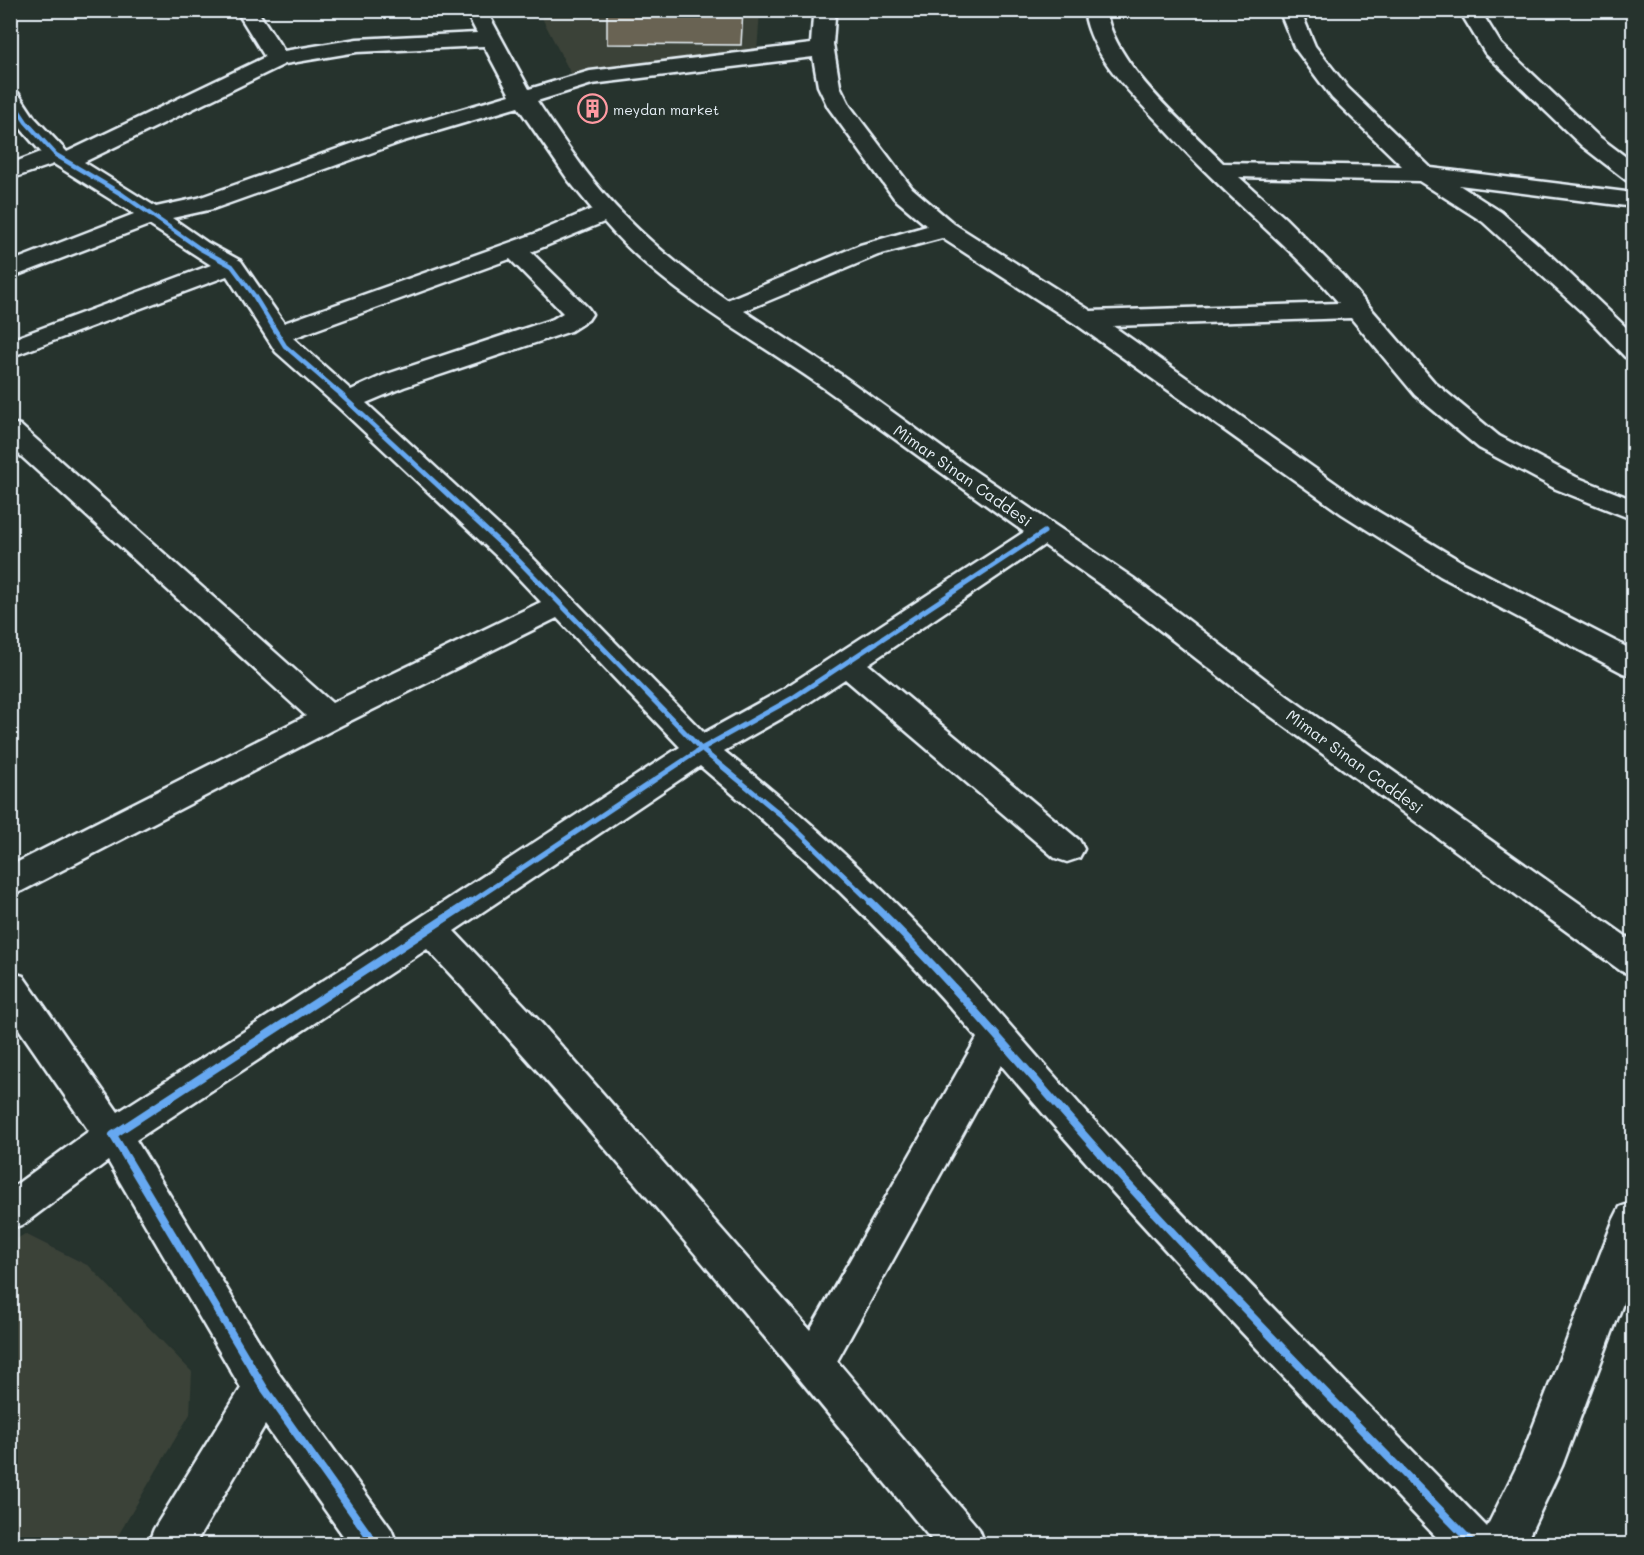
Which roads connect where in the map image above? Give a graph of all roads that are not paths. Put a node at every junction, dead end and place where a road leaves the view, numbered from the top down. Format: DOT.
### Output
graph roads {
  1 [pos="246,10"];
  2 [pos="475,10"];
  3 [pos="827,10"];
  4 [pos="1095,10"];
  5 [pos="1289,10"];
  6 [pos="1469,10"];
  7 [pos="492,39"];
  8 [pos="823,49"];
  9 [pos="278,58"];
  10 [pos="10,98"];
  11 [pos="523,98"];
  12 [pos="62,158"];
  13 [pos="1217,170"];
  14 [pos="10,172"];
  15 [pos="1424,174"];
  16 [pos="1634,175"];
  17 [pos="1634,200"];
  18 [pos="608,211"];
  19 [pos="152,215"];
  20 [pos="945,229"];
  21 [pos="514,249"];
  22 [pos="232,266"];
  23 [pos="10,271"];
  24 [pos="725,310"];
  25 [pos="1356,310"];
  26 [pos="1086,320"];
  27 [pos="278,334"];
  28 [pos="10,349"];
  29 [pos="1634,351"];
  30 [pos="348,401"];
  31 [pos="10,431"];
  32 [pos="1634,510"];
  33 [pos="1044,532"];
  34 [pos="561,604"];
  35 [pos="847,663"];
  36 [pos="1634,665"];
  37 [pos="329,718"];
  38 [pos="701,749"];
  39 [pos="1067,849"];
  40 [pos="10,882"];
  41 [pos="430,929"];
  42 [pos="1634,961"];
  43 [pos="10,986"];
  44 [pos="998,1035"];
  45 [pos="113,1135"];
  46 [pos="10,1212"];
  47 [pos="1634,1219"];
  48 [pos="813,1364"];
  49 [pos="264,1388"];
  50 [pos="170,1545"];
  51 [pos="375,1545"];
  52 [pos="963,1545"];
  53 [pos="1473,1545"];
  54 [pos="1502,1545"];
  1 -- 9 [label="street"];
  2 -- 7 [label="street, Mimar Sinan Caddesi"];
  3 -- 8 [label="street"];
  4 -- 13 [label="street"];
  5 -- 15 [label="street"];
  6 -- 16 [label="street"];
  7 -- 9 [label="street"];
  7 -- 11 [label="street, Mimar Sinan Caddesi"];
  8 -- 11 [label="street"];
  8 -- 20 [label="street"];
  9 -- 12 [label="street"];
  10 -- 12 [label="street"];
  11 -- 18 [label="street, Mimar Sinan Caddesi"];
  11 -- 19 [label="street"];
  12 -- 14 [label="street"];
  12 -- 19 [label="street"];
  13 -- 15 [label="street"];
  13 -- 25 [label="street"];
  15 -- 17 [label="street"];
  15 -- 29 [label="street"];
  18 -- 21 [label="street"];
  18 -- 24 [label="street, Mimar Sinan Caddesi"];
  19 -- 22 [label="street"];
  19 -- 23 [label="street"];
  20 -- 24 [label="street"];
  20 -- 26 [label="street"];
  21 -- 27 [label="street"];
  21 -- 30 [label="street"];
  22 -- 27 [label="street"];
  22 -- 28 [label="street"];
  24 -- 33 [label="street, Mimar Sinan Caddesi"];
  25 -- 26 [label="street"];
  25 -- 32 [label="street"];
  26 -- 36 [label="street"];
  27 -- 30 [label="street"];
  30 -- 34 [label="street"];
  31 -- 37 [label="street"];
  33 -- 35 [label="street"];
  33 -- 42 [label="street, Mimar Sinan Caddesi"];
  34 -- 37 [label="street"];
  34 -- 38 [label="street"];
  35 -- 38 [label="street"];
  35 -- 39 [label="street"];
  37 -- 40 [label="street"];
  38 -- 41 [label="street"];
  38 -- 44 [label="street"];
  41 -- 45 [label="street"];
  41 -- 48 [label="street"];
  43 -- 45 [label="street"];
  44 -- 48 [label="street"];
  44 -- 53 [label="street"];
  45 -- 46 [label="street"];
  45 -- 49 [label="street"];
  47 -- 54 [label="street"];
  48 -- 52 [label="street"];
  49 -- 50 [label="street"];
  49 -- 51 [label="street"];
}
